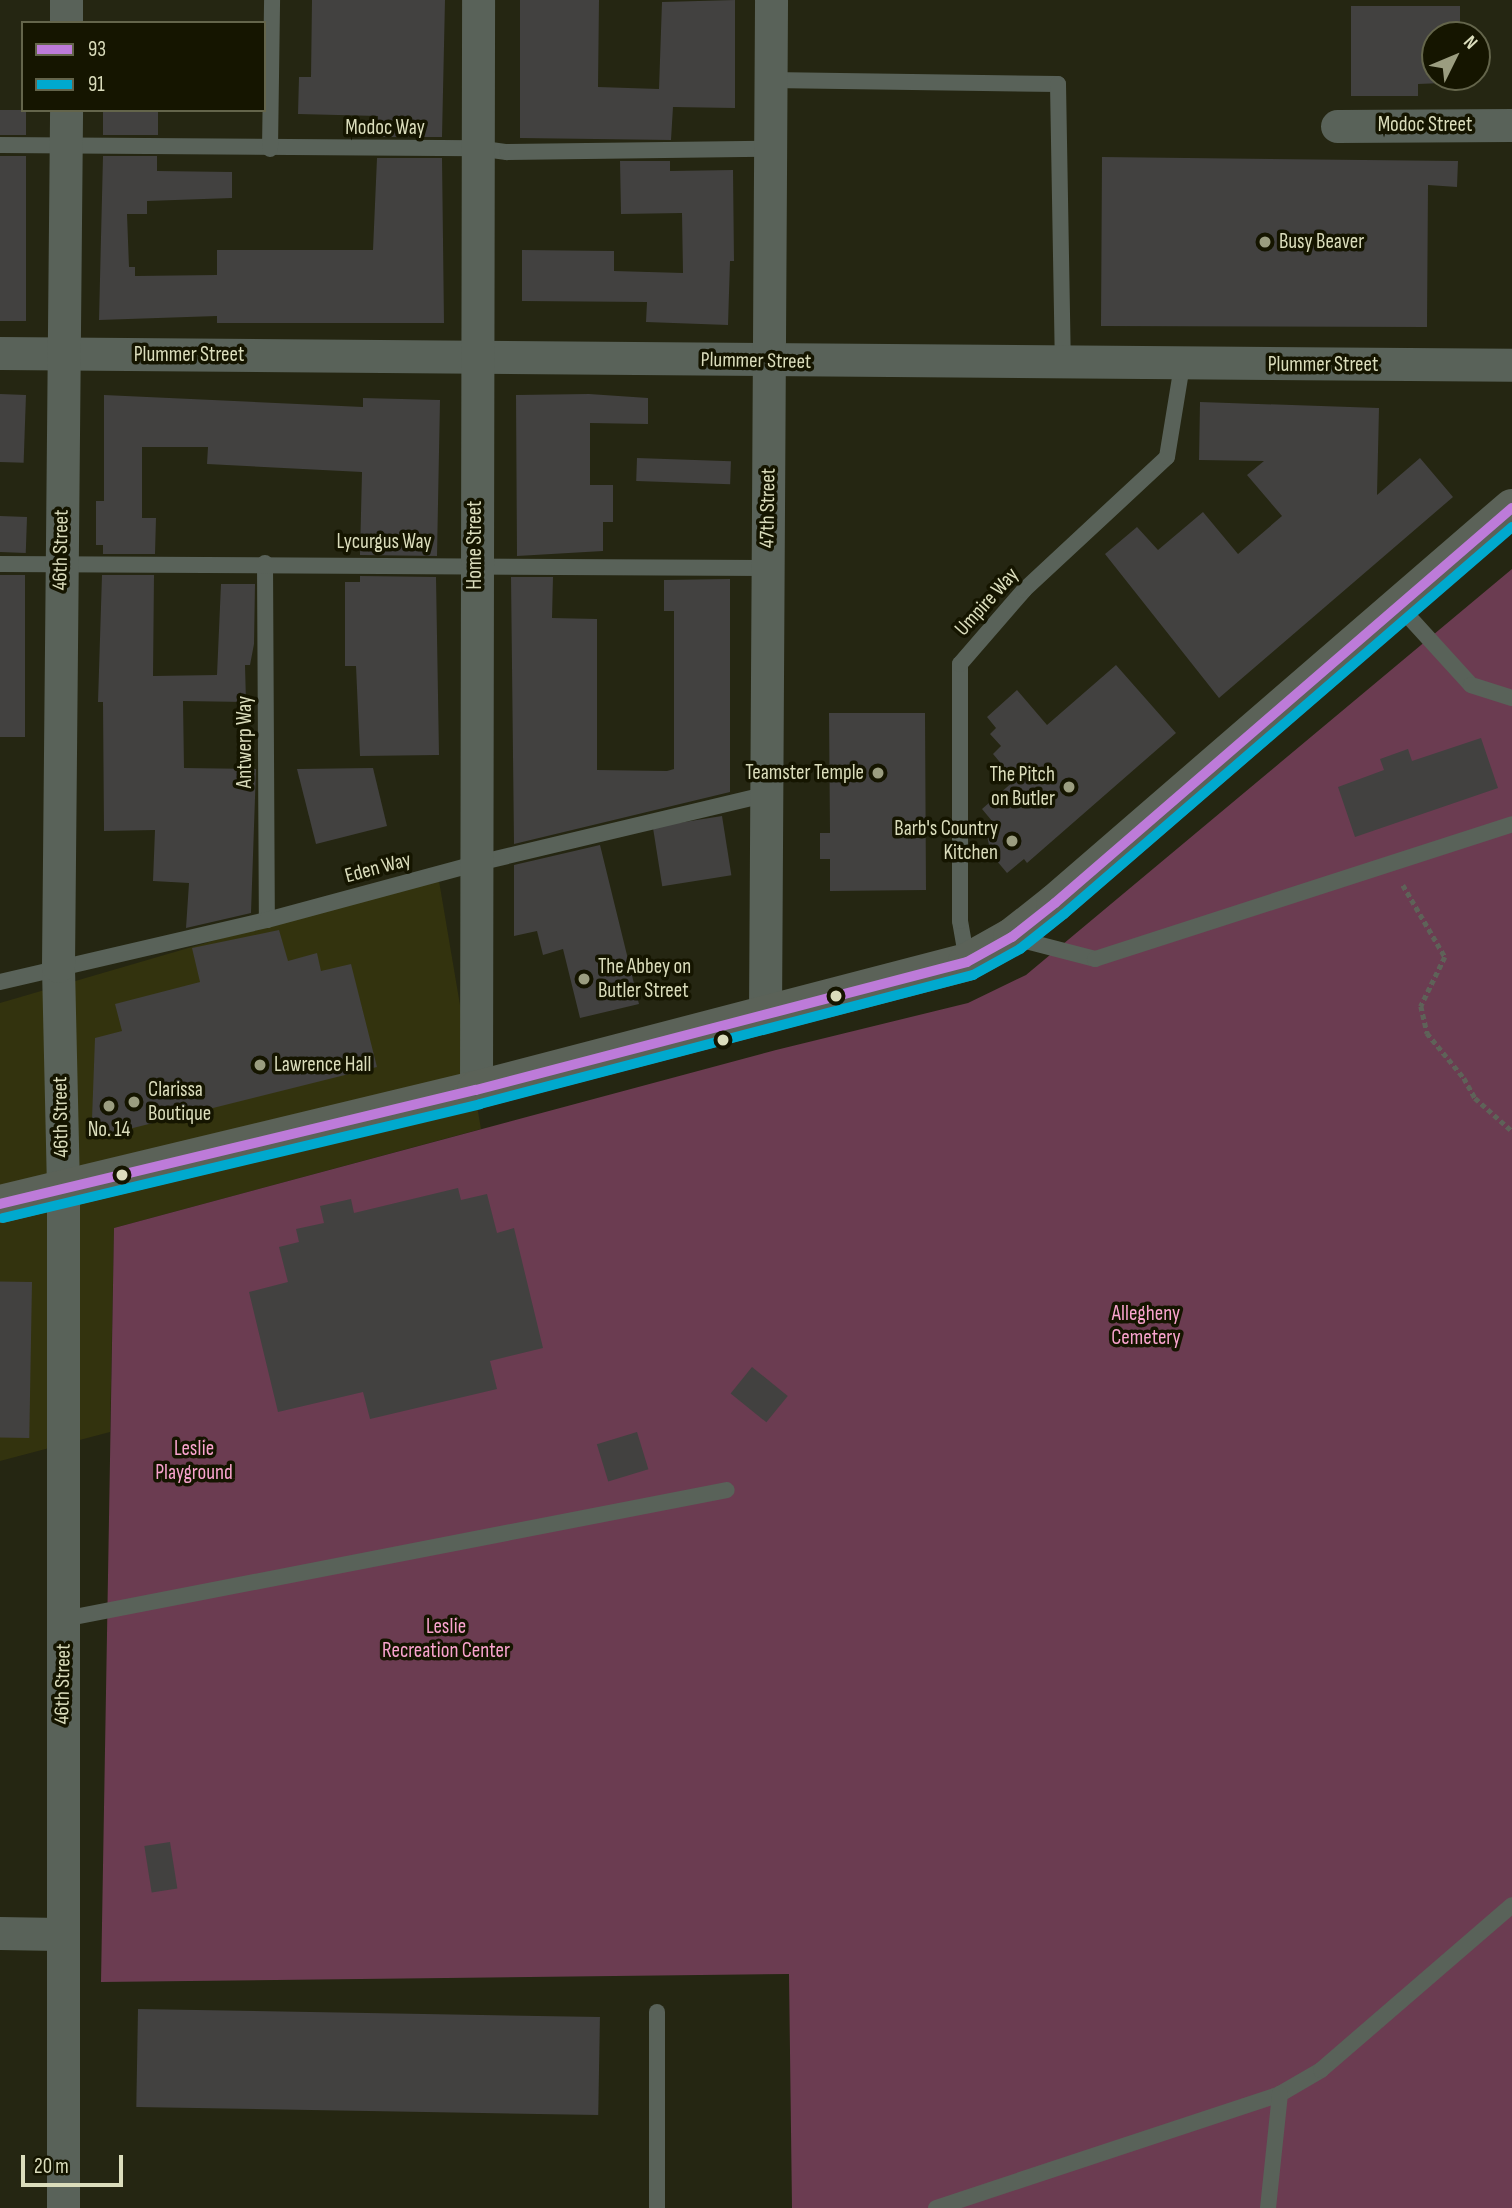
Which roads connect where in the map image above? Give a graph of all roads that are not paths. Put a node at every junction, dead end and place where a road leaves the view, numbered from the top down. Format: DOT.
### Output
graph roads {
  1 [pos="66,0"];
  2 [pos="272,0"];
  3 [pos="478,0"];
  4 [pos="771,0"];
  5 [pos="66,21"];
  6 [pos="770,80"];
  7 [pos="66,112"];
  8 [pos="1512,125"];
  9 [pos="1337,126"];
  10 [pos="0,145"];
  11 [pos="66,146"];
  12 [pos="477,148"];
  13 [pos="271,149"];
  14 [pos="770,149"];
  15 [pos="0,353"];
  16 [pos="63,354"];
  17 [pos="477,357"];
  18 [pos="770,361"];
  19 [pos="1063,364"];
  20 [pos="1182,365"];
  21 [pos="1512,365"];
  22 [pos="1512,508"];
  23 [pos="61,562"];
  24 [pos="265,563"];
  25 [pos="474,563"];
  26 [pos="0,564"];
  27 [pos="767,568"];
  28 [pos="1400,607"];
  29 [pos="1512,698"];
  30 [pos="767,794"];
  31 [pos="1512,824"];
  32 [pos="474,864"];
  33 [pos="267,920"];
  34 [pos="1012,937"];
  35 [pos="967,962"];
  36 [pos="58,967"];
  37 [pos="0,982"];
  38 [pos="765,1016"];
  39 [pos="475,1090"];
  40 [pos="63,1188"];
  41 [pos="0,1204"];
  42 [pos="727,1490"];
  43 [pos="64,1619"];
  44 [pos="1512,1905"];
  45 [pos="0,1933"];
  46 [pos="60,1934"];
  47 [pos="657,2012"];
  48 [pos="1280,2094"];
  49 [pos="64,2208"];
  50 [pos="657,2208"];
  51 [pos="936,2208"];
  52 [pos="1268,2208"];
  1 -- 5 [label="street"];
  2 -- 13 [label="lane"];
  3 -- 12 [label="street, Home Street"];
  4 -- 6 [label="street, 47th Street"];
  6 -- 14 [label="street, 47th Street"];
  6 -- 19 [label="lane"];
  7 -- 11 [label="street, 46th Street"];
  8 -- 9 [label="street, Modoc Street"];
  10 -- 11 [label="lane, Modoc Way"];
  11 -- 13 [label="lane, Modoc Way"];
  11 -- 16 [label="street, 46th Street"];
  12 -- 13 [label="lane, Modoc Way"];
  12 -- 14 [label="lane, Modoc Way"];
  12 -- 17 [label="street, Home Street"];
  14 -- 18 [label="street, 47th Street"];
  15 -- 16 [label="street, Plummer Street"];
  16 -- 17 [label="street, Plummer Street"];
  16 -- 23 [label="street, 46th Street"];
  17 -- 18 [label="street, Plummer Street"];
  17 -- 25 [label="street, Home Street"];
  18 -- 19 [label="street, Plummer Street"];
  18 -- 27 [label="street, 47th Street"];
  19 -- 20 [label="street, Plummer Street"];
  20 -- 21 [label="street, Plummer Street"];
  20 -- 35 [label="lane, Umpire Way"];
  22 -- 28 [label="main road"];
  23 -- 24 [label="lane, Lycurgus Way"];
  23 -- 26 [label="lane, Lycurgus Way"];
  23 -- 36 [label="street, 46th Street"];
  24 -- 25 [label="lane, Lycurgus Way"];
  24 -- 33 [label="lane, Antwerp Way"];
  25 -- 27 [label="lane, Lycurgus Way"];
  25 -- 32 [label="street, Home Street"];
  27 -- 30 [label="street, 47th Street"];
  28 -- 29 [label="lane"];
  28 -- 34 [label="main road"];
  30 -- 32 [label="lane, Eden Way"];
  30 -- 38 [label="street, 47th Street"];
  31 -- 34 [label="lane"];
  32 -- 33 [label="lane, Eden Way"];
  32 -- 39 [label="street, Home Street"];
  33 -- 36 [label="lane, Eden Way"];
  34 -- 35 [label="main road"];
  35 -- 38 [label="main road"];
  36 -- 37 [label="lane, Eden Way"];
  36 -- 40 [label="street, 46th Street"];
  38 -- 39 [label="main road"];
  39 -- 40 [label="main road"];
  40 -- 41 [label="main road"];
  40 -- 43 [label="street, 46th Street"];
  42 -- 43 [label="lane"];
  43 -- 46 [label="street, 46th Street"];
  44 -- 48 [label="lane"];
  45 -- 46 [label="street"];
  46 -- 49 [label="street, 46th Street"];
  47 -- 50 [label="lane"];
  48 -- 51 [label="lane"];
  48 -- 52 [label="lane"];
}
